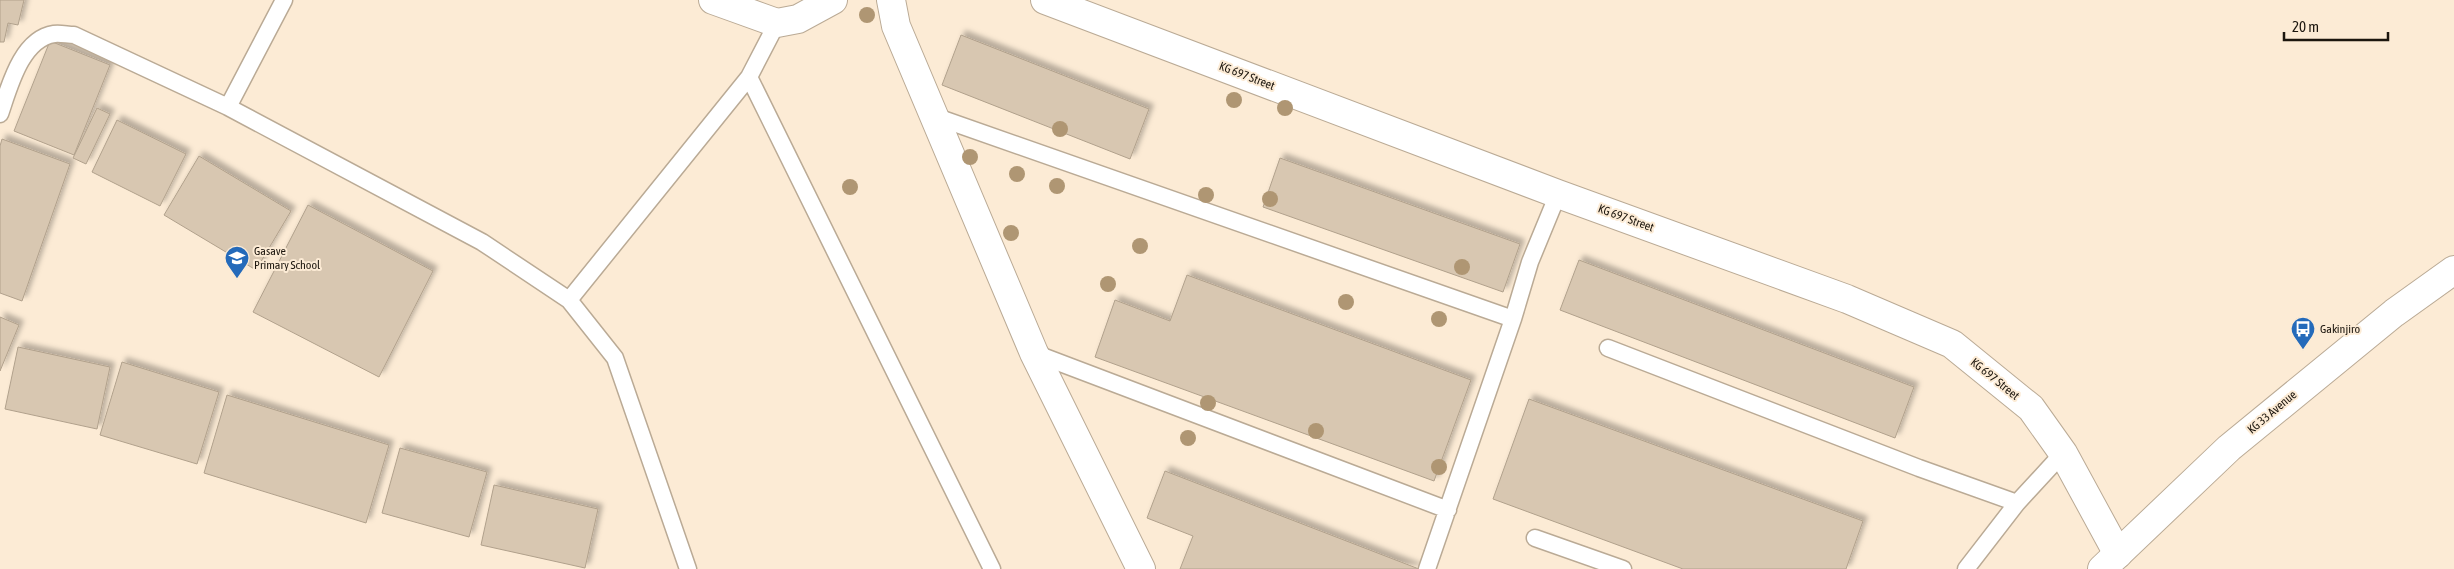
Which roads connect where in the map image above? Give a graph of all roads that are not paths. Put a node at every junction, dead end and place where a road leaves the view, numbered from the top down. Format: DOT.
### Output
graph roads {
  1 [pos="284,0"];
  2 [pos="713,0"];
  3 [pos="834,0"];
  4 [pos="891,0"];
  5 [pos="1044,0"];
  6 [pos="777,23"];
  7 [pos="749,76"];
  8 [pos="228,107"];
  9 [pos="0,114"];
  10 [pos="934,116"];
  11 [pos="1558,194"];
  12 [pos="2454,270"];
  13 [pos="569,300"];
  14 [pos="1513,319"];
  15 [pos="1608,348"];
  16 [pos="1034,353"];
  17 [pos="2063,453"];
  18 [pos="2017,503"];
  19 [pos="1448,510"];
  20 [pos="1536,538"];
  21 [pos="2110,562"];
  22 [pos="688,569"];
  23 [pos="992,569"];
  24 [pos="1141,569"];
  25 [pos="1427,569"];
  26 [pos="1623,569"];
  27 [pos="1966,569"];
  1 -- 8 [label="lane"];
  2 -- 6 [label="street"];
  3 -- 6 [label="street"];
  4 -- 10 [label="street"];
  5 -- 11 [label="street, KG 697 Street"];
  6 -- 7 [label="lane"];
  7 -- 13 [label="lane"];
  7 -- 23 [label="lane"];
  8 -- 9 [label="lane"];
  8 -- 13 [label="lane"];
  10 -- 14 [label="lane"];
  10 -- 16 [label="street"];
  11 -- 14 [label="lane"];
  11 -- 17 [label="street, KG 697 Street"];
  12 -- 21 [label="street, KG 33 Avenue"];
  13 -- 22 [label="lane"];
  14 -- 19 [label="lane"];
  15 -- 18 [label="lane"];
  16 -- 19 [label="lane"];
  16 -- 24 [label="street"];
  17 -- 18 [label="lane"];
  17 -- 21 [label="street, KG 697 Street"];
  18 -- 27 [label="lane"];
  19 -- 25 [label="lane"];
  20 -- 26 [label="lane"];
}
